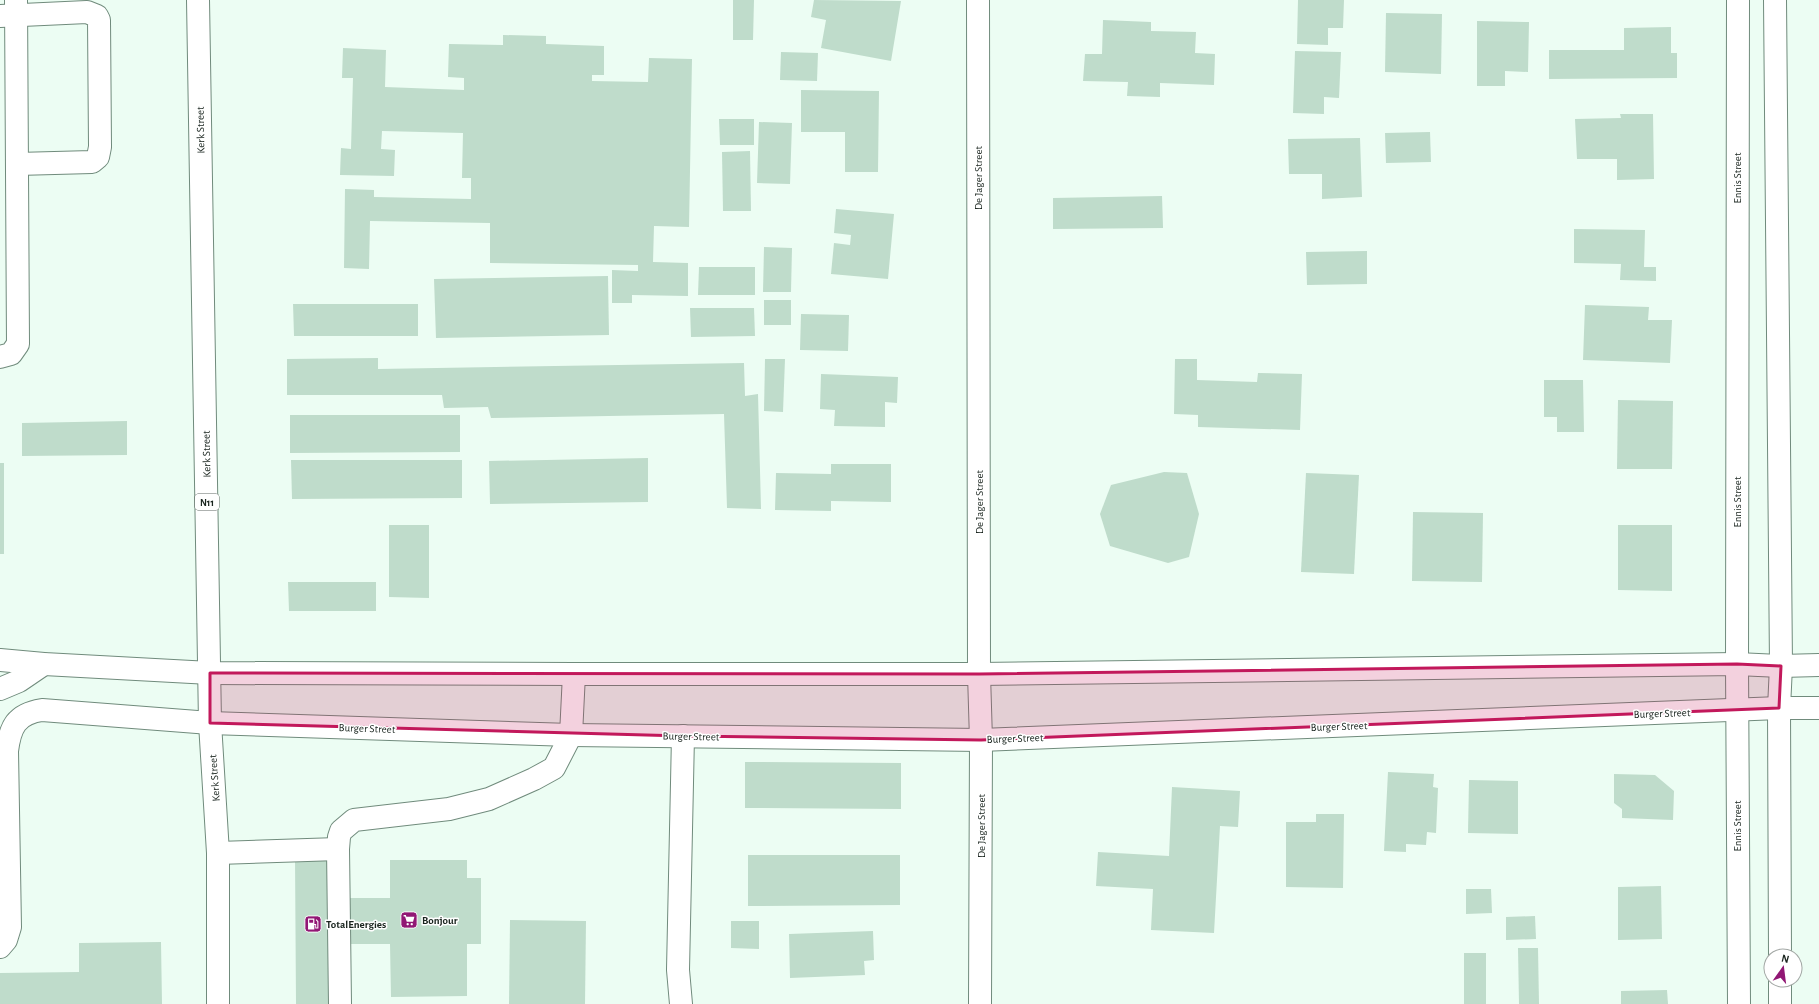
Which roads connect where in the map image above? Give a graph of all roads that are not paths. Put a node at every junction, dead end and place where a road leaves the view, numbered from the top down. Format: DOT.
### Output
graph roads {
  1 [pos="198,0"];
  2 [pos="978,0"];
  3 [pos="1738,0"];
  4 [pos="1775,0"];
  5 [pos="11,10"];
  6 [pos="17,164"];
  7 [pos="0,357"];
  8 [pos="0,660"];
  9 [pos="44,664"];
  10 [pos="1737,664"];
  11 [pos="1819,665"];
  12 [pos="1781,666"];
  13 [pos="210,673"];
  14 [pos="574,674"];
  15 [pos="979,674"];
  16 [pos="0,689"];
  17 [pos="1779,708"];
  18 [pos="1819,708"];
  19 [pos="1737,711"];
  20 [pos="210,723"];
  21 [pos="571,735"];
  22 [pos="683,736"];
  23 [pos="981,740"];
  24 [pos="4,795"];
  25 [pos="338,849"];
  26 [pos="218,853"];
  27 [pos="4,861"];
  28 [pos="0,946"];
  29 [pos="1780,948"];
  30 [pos="1780,988"];
  31 [pos="218,1004"];
  32 [pos="340,1004"];
  33 [pos="681,1004"];
  34 [pos="980,1004"];
  35 [pos="1739,1004"];
  36 [pos="1780,1004"];
  1 -- 13 [label="main road, Kerk Street / N11"];
  2 -- 15 [label="main road, De Jager Street"];
  3 -- 10 [label="main road, Ennis Street"];
  4 -- 12 [label="main road"];
  5 -- 6 [label="main road"];
  5 -- 6 [label="main road"];
  6 -- 7 [label="main road"];
  8 -- 9 [label="main road"];
  9 -- 13 [label="main road"];
  9 -- 16 [label="main road"];
  10 -- 12 [label="main road"];
  10 -- 15 [label="main road"];
  10 -- 19 [label="main road, Ennis Street"];
  11 -- 12 [label="main road"];
  12 -- 17 [label="main road"];
  13 -- 14 [label="main road"];
  13 -- 20 [label="main road, Kerk Street / N11"];
  14 -- 15 [label="main road"];
  14 -- 21 [label="main road"];
  15 -- 23 [label="main road, De Jager Street"];
  17 -- 18 [label="main road, Burger Street"];
  17 -- 19 [label="main road, Burger Street"];
  17 -- 29 [label="main road"];
  19 -- 23 [label="main road, Burger Street"];
  19 -- 35 [label="main road, Ennis Street"];
  20 -- 21 [label="main road, Burger Street"];
  20 -- 24 [label="main road, Burger Street"];
  20 -- 26 [label="main road, Kerk Street / N11"];
  21 -- 22 [label="main road, Burger Street"];
  21 -- 25 [label="main road"];
  22 -- 23 [label="main road, Burger Street"];
  22 -- 33 [label="main road"];
  23 -- 34 [label="main road, De Jager Street"];
  24 -- 27 [label="main road, Burger Street"];
  25 -- 26 [label="main road"];
  25 -- 32 [label="main road"];
  26 -- 31 [label="main road, Kerk Street / N11"];
  27 -- 28 [label="main road, Burger Street"];
  30 -- 36 [label="main road"];
}
